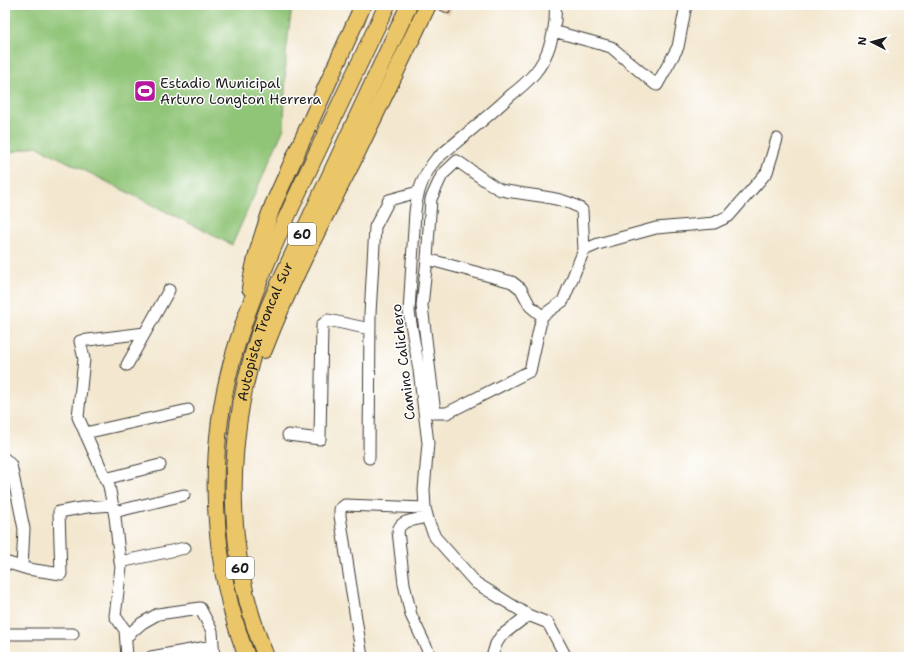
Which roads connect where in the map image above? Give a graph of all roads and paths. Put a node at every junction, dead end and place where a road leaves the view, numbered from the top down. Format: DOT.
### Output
graph roads {
  1 [pos="363,5"];
  2 [pos="387,5"];
  3 [pos="409,5"];
  4 [pos="428,5"];
  5 [pos="555,5"];
  6 [pos="686,5"];
  7 [pos="553,31"];
  8 [pos="777,139"];
  9 [pos="448,150"];
  10 [pos="458,161"];
  11 [pos="418,192"];
  12 [pos="584,250"];
  13 [pos="427,259"];
  14 [pos="169,290"];
  15 [pos="247,314"];
  16 [pos="542,316"];
  17 [pos="370,329"];
  18 [pos="145,333"];
  19 [pos="127,366"];
  20 [pos="188,410"];
  21 [pos="85,433"];
  22 [pos="288,435"];
  23 [pos="370,458"];
  24 [pos="5,459"];
  25 [pos="160,465"];
  26 [pos="233,476"];
  27 [pos="106,479"];
  28 [pos="184,495"];
  29 [pos="113,508"];
  30 [pos="425,512"];
  31 [pos="185,548"];
  32 [pos="5,562"];
  33 [pos="120,562"];
  34 [pos="22,567"];
  35 [pos="528,615"];
  36 [pos="5,634"];
  37 [pos="73,634"];
  38 [pos="126,637"];
  39 [pos="213,652"];
  40 [pos="127,657"];
  41 [pos="151,657"];
  42 [pos="248,657"];
  43 [pos="266,657"];
  44 [pos="362,657"];
  45 [pos="431,657"];
  46 [pos="492,657"];
  47 [pos="566,657"];
  1 -- 15 [label="highway"];
  2 -- 15 [label="highway, Autopista Troncal Sur / 60"];
  3 -- 26 [label="highway, Autopista Troncal Sur / 60"];
  4 -- 26 [label="highway"];
  5 -- 7 [label="street, Camino Calichero"];
  6 -- 7 [label="street"];
  7 -- 9 [label="street, Camino Calichero"];
  8 -- 12 [label="street"];
  9 -- 10 [label="street"];
  9 -- 11 [label="street, Camino Calichero"];
  10 -- 12 [label="street"];
  10 -- 13 [label="street"];
  11 -- 17 [label="street"];
  11 -- 30 [label="street, Camino Calichero"];
  12 -- 16 [label="street"];
  13 -- 16 [label="street"];
  13 -- 16 [label="street"];
  14 -- 18 [label="street"];
  15 -- 42 [label="highway, Autopista Troncal Sur / 60"];
  17 -- 22 [label="street"];
  17 -- 23 [label="street"];
  18 -- 19 [label="street"];
  18 -- 21 [label="street"];
  20 -- 21 [label="street"];
  21 -- 27 [label="street"];
  24 -- 34 [label="street"];
  25 -- 27 [label="street"];
  26 -- 43 [label="highway, Autopista Troncal Sur / 60"];
  27 -- 29 [label="street"];
  28 -- 29 [label="street"];
  29 -- 33 [label="street"];
  29 -- 34 [label="street"];
  30 -- 35 [label="street, Camino Calichero"];
  30 -- 44 [label="street"];
  30 -- 45 [label="street"];
  31 -- 33 [label="street"];
  32 -- 34 [label="street"];
  33 -- 38 [label="street"];
  35 -- 46 [label="street"];
  35 -- 47 [label="street, Camino Calichero"];
  36 -- 37 [label="street"];
  38 -- 39 [label="street"];
  38 -- 40 [label="street"];
  39 -- 41 [label="street"];
}
